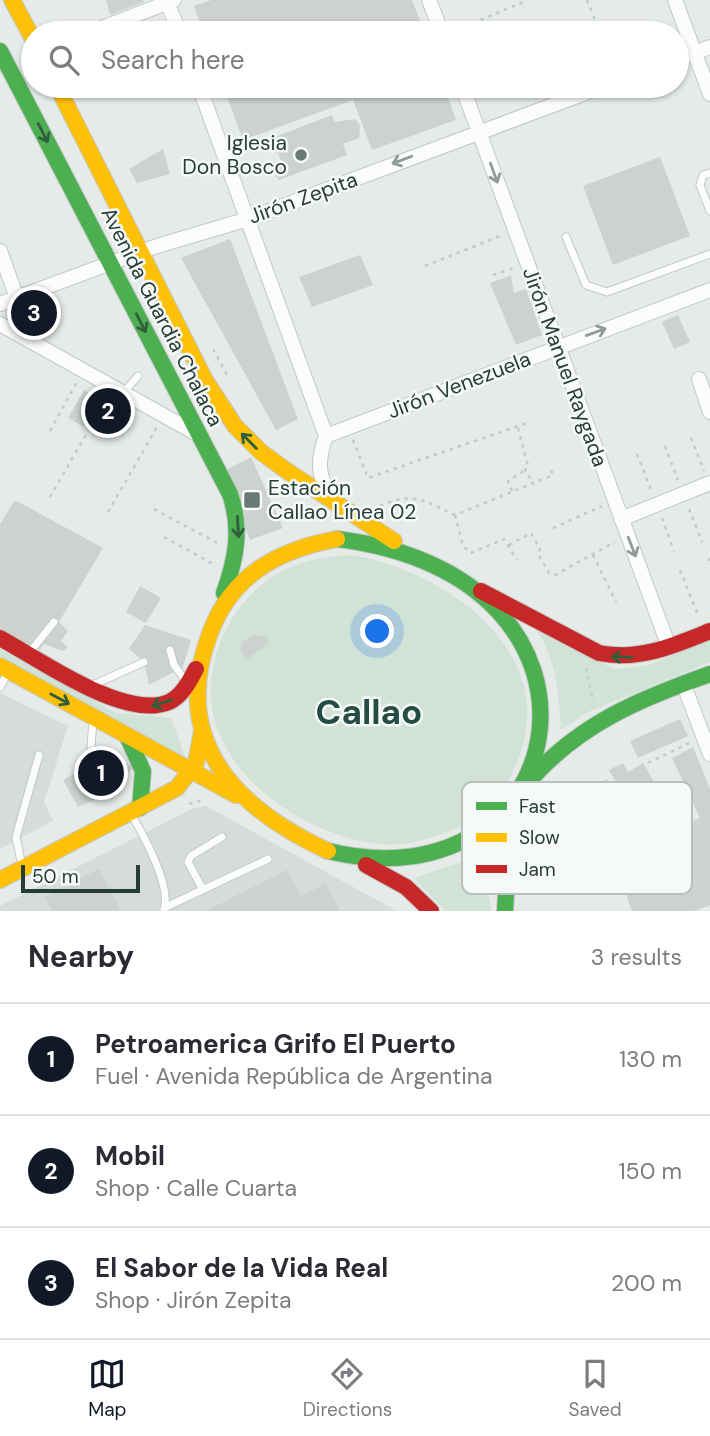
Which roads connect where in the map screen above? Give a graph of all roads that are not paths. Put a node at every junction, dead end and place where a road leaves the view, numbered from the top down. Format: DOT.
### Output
graph roads {
  1 [pos="12,0"];
  2 [pos="429,0"];
  3 [pos="675,0"];
  4 [pos="169,1"];
  5 [pos="23,21"];
  6 [pos="119,21"];
  7 [pos="176,21"];
  8 [pos="437,21"];
  9 [pos="683,21"];
  10 [pos="689,36"];
  11 [pos="710,47"];
  12 [pos="695,52"];
  13 [pos="689,54"];
  14 [pos="2,60"];
  15 [pos="710,94"];
  16 [pos="21,96"];
  17 [pos="22,98"];
  18 [pos="63,98"];
  19 [pos="203,98"];
  20 [pos="467,98"];
  21 [pos="571,98"];
  22 [pos="479,131"];
  23 [pos="710,173"];
  24 [pos="710,211"];
  25 [pos="248,219"];
  26 [pos="566,237"];
  27 [pos="0,251"];
  28 [pos="142,251"];
  29 [pos="710,254"];
  30 [pos="110,262"];
  31 [pos="710,290"];
  32 [pos="17,298"];
  33 [pos="0,304"];
  34 [pos="0,324"];
  35 [pos="557,347"];
  36 [pos="138,376"];
  37 [pos="699,379"];
  38 [pos="118,390"];
  39 [pos="710,412"];
  40 [pos="199,435"];
  41 [pos="326,436"];
  42 [pos="710,483"];
  43 [pos="344,509"];
  44 [pos="621,519"];
  45 [pos="428,563"];
  46 [pos="458,579"];
  47 [pos="217,612"];
  48 [pos="54,622"];
  49 [pos="708,632"];
  50 [pos="0,638"];
  51 [pos="669,647"];
  52 [pos="170,650"];
  53 [pos="29,653"];
  54 [pos="203,653"];
  55 [pos="144,662"];
  56 [pos="4,668"];
  57 [pos="710,674"];
  58 [pos="683,683"];
  59 [pos="189,685"];
  60 [pos="0,687"];
  61 [pos="89,687"];
  62 [pos="93,717"];
  63 [pos="202,731"];
  64 [pos="126,735"];
  65 [pos="710,754"];
  66 [pos="39,755"];
  67 [pos="97,759"];
  68 [pos="193,771"];
  69 [pos="526,782"];
  70 [pos="529,782"];
  71 [pos="248,801"];
  72 [pos="135,811"];
  73 [pos="222,837"];
  74 [pos="462,845"];
  75 [pos="347,857"];
  76 [pos="268,859"];
  77 [pos="22,869"];
  78 [pos="0,880"];
  79 [pos="203,890"];
  80 [pos="164,909"];
  81 [pos="431,911"];
  1 -- 5 [label="main road"];
  2 -- 8 [label="street"];
  3 -- 9 [label="street"];
  4 -- 6 [label="street"];
  4 -- 7 [label="street"];
  10 -- 12 [label="street"];
  11 -- 12 [label="street"];
  12 -- 13 [label="street"];
  12 -- 15 [label="street"];
  14 -- 16 [label="main road, Avenida Guardia Chalaca, one-way"];
  17 -- 30 [label="main road, Avenida Guardia Chalaca, one-way"];
  18 -- 28 [label="main road, Avenida Guardia Chalaca"];
  19 -- 25 [label="street"];
  20 -- 22 [label="street, Jirón Manuel Raygada"];
  21 -- 22 [label="street, Jirón Zepita"];
  22 -- 25 [label="street, Jirón Zepita, one-way"];
  22 -- 35 [label="street, Jirón Manuel Raygada, one-way"];
  23 -- 24 [label="lane"];
  25 -- 28 [label="street, Jirón Zepita"];
  25 -- 41 [label="street"];
  26 -- 29 [label="lane"];
  27 -- 32 [label="street"];
  28 -- 30 [label="street, Jirón Zepita"];
  43 -- 28 [label="main road, Avenida Guardia Chalaca, one-way"];
  30 -- 32 [label="street, Jirón Zepita"];
  30 -- 40 [label="main road, Avenida Guardia Chalaca, one-way"];
  35 -- 31 [label="street, Jirón Venezuela, one-way"];
  32 -- 33 [label="street, Jirón Zepita"];
  34 -- 38 [label="street"];
  35 -- 41 [label="street, Jirón Venezuela"];
  35 -- 44 [label="street, Jirón Manuel Raygada"];
  36 -- 38 [label="lane"];
  37 -- 39 [label="street"];
  38 -- 40 [label="street"];
  40 -- 47 [label="main road, Avenida Guardia Chalaca, one-way"];
  41 -- 43 [label="street"];
  42 -- 44 [label="street"];
  43 -- 45 [label="main road, Avenida Guardia Chalaca"];
  44 -- 51 [label="street, Jirón Manuel Raygada, one-way"];
  45 -- 46 [label="main road"];
  45 -- 47 [label="main road"];
  51 -- 46 [label="main road, one-way"];
  46 -- 69 [label="main road"];
  47 -- 54 [label="main road, Avenida Guardia Chalaca"];
  48 -- 53 [label="lane"];
  49 -- 51 [label="main road"];
  50 -- 53 [label="main road"];
  52 -- 59 [label="lane"];
  53 -- 61 [label="main road"];
  54 -- 59 [label="main road"];
  54 -- 63 [label="main road"];
  55 -- 61 [label="lane"];
  56 -- 60 [label="lane"];
  56 -- 62 [label="main road, one-way"];
  57 -- 58 [label="main road"];
  58 -- 65 [label="street"];
  58 -- 70 [label="main road"];
  59 -- 61 [label="main road, one-way"];
  62 -- 64 [label="main road"];
  62 -- 67 [label="lane"];
  63 -- 68 [label="main road"];
  63 -- 71 [label="main road"];
  64 -- 68 [label="main road"];
  64 -- 72 [label="main road"];
  66 -- 77 [label="lane"];
  68 -- 71 [label="main road"];
  68 -- 72 [label="main road"];
  71 -- 75 [label="main road"];
  72 -- 77 [label="main road"];
  72 -- 80 [label="lane"];
  73 -- 79 [label="lane"];
  74 -- 75 [label="main road"];
  75 -- 81 [label="main road"];
  76 -- 79 [label="lane"];
  77 -- 78 [label="main road"];
  79 -- 80 [label="lane"];
}
